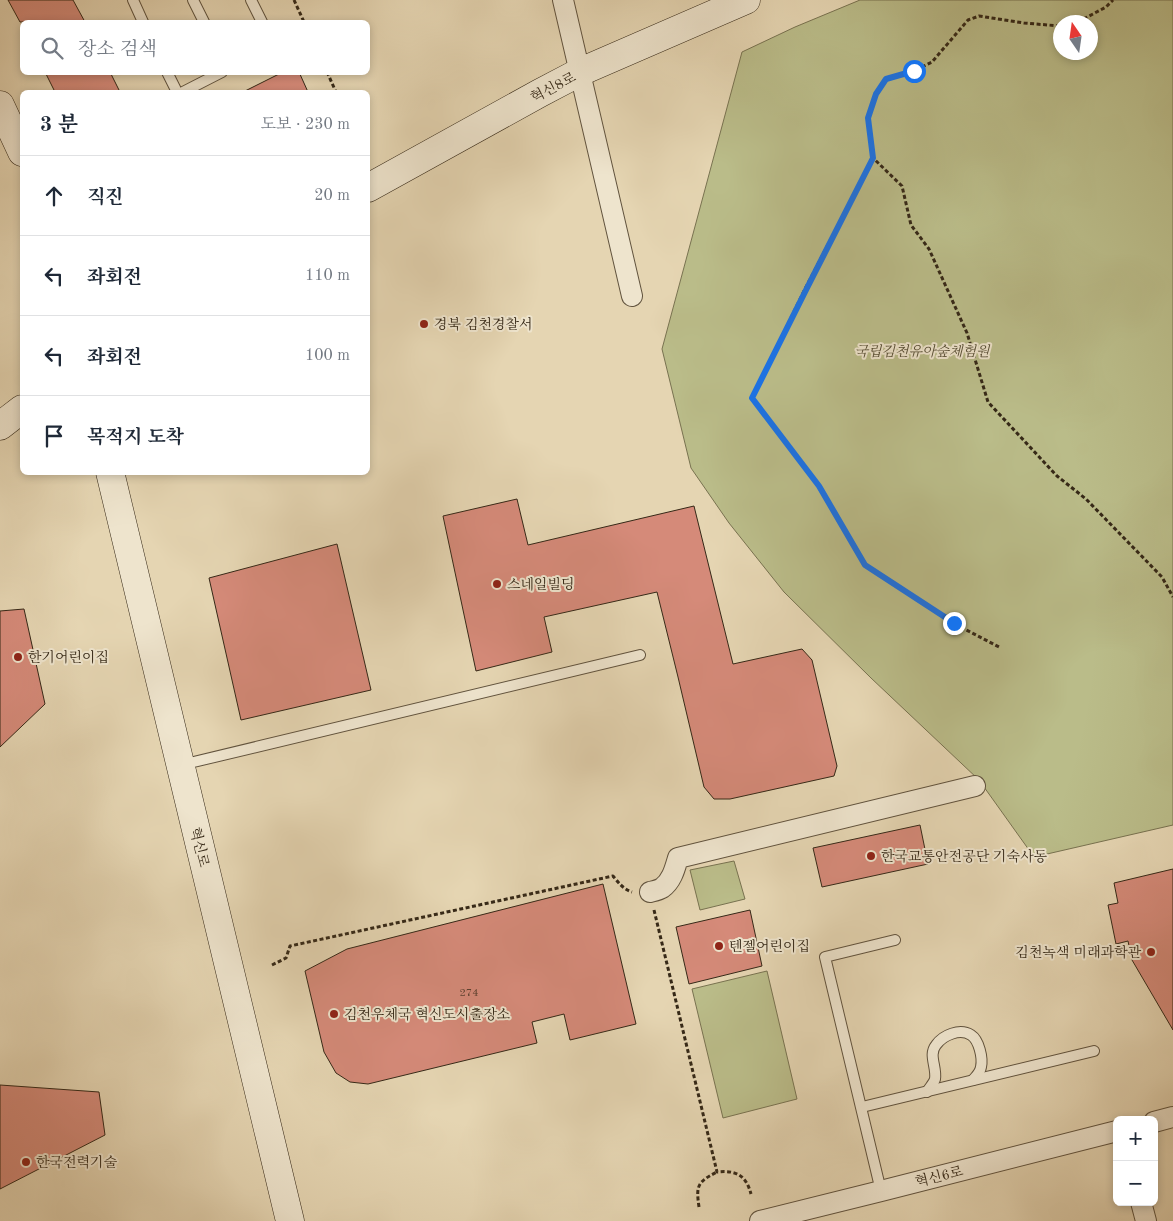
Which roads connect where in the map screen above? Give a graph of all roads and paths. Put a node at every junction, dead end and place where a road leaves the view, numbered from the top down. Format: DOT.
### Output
graph roads {
  1 [pos="133,0"];
  2 [pos="193,0"];
  3 [pos="251,0"];
  4 [pos="294,0"];
  5 [pos="563,0"];
  6 [pos="746,0"];
  7 [pos="1113,0"];
  8 [pos="1091,15"];
  9 [pos="142,20"];
  10 [pos="203,20"];
  11 [pos="261,20"];
  12 [pos="303,20"];
  13 [pos="1053,25"];
  14 [pos="580,72"];
  15 [pos="168,75"];
  16 [pos="216,75"];
  17 [pos="328,75"];
  18 [pos="176,90"];
  19 [pos="187,90"];
  20 [pos="335,90"];
  21 [pos="0,105"];
  22 [pos="20,148"];
  23 [pos="873,158"];
  24 [pos="370,187"];
  25 [pos="632,296"];
  26 [pos="20,411"];
  27 [pos="0,426"];
  28 [pos="111,475"];
  29 [pos="1173,597"];
  30 [pos="999,647"];
  31 [pos="640,655"];
  32 [pos="180,765"];
  33 [pos="975,786"];
  34 [pos="650,892"];
  35 [pos="895,940"];
  36 [pos="272,965"];
  37 [pos="1094,1051"];
  38 [pos="973,1080"];
  39 [pos="927,1092"];
  40 [pos="862,1108"];
  41 [pos="1173,1117"];
  42 [pos="1158,1121"];
  43 [pos="1113,1132"];
  44 [pos="717,1172"];
  45 [pos="882,1191"];
  46 [pos="751,1194"];
  47 [pos="1142,1206"];
  48 [pos="699,1208"];
  49 [pos="290,1221"];
  50 [pos="760,1221"];
  51 [pos="1146,1221"];
  1 -- 9 [label="lane"];
  2 -- 10 [label="lane"];
  3 -- 11 [label="lane"];
  4 -- 12 [label="path"];
  5 -- 14 [label="street"];
  6 -- 14 [label="main road, 혁신8로"];
  7 -- 8 [label="path"];
  13 -- 23 [label="path"];
  14 -- 24 [label="main road, 혁신8로"];
  14 -- 25 [label="street"];
  15 -- 18 [label="lane"];
  16 -- 19 [label="lane"];
  17 -- 20 [label="path"];
  21 -- 22 [label="main road"];
  23 -- 29 [label="path"];
  23 -- 30 [label="path"];
  26 -- 27 [label="main road"];
  28 -- 32 [label="main road, 혁신로"];
  31 -- 32 [label="lane"];
  32 -- 49 [label="main road, 혁신로"];
  33 -- 34 [label="street"];
  34 -- 36 [label="path"];
  34 -- 44 [label="path"];
  35 -- 40 [label="lane"];
  37 -- 38 [label="lane"];
  38 -- 39 [label="lane"];
  38 -- 39 [label="lane"];
  39 -- 40 [label="lane"];
  40 -- 45 [label="lane"];
  41 -- 42 [label="street"];
  43 -- 45 [label="street, 혁신6로"];
  44 -- 46 [label="path"];
  44 -- 48 [label="path"];
  45 -- 50 [label="street, 혁신6로"];
  47 -- 51 [label="street"];
}
